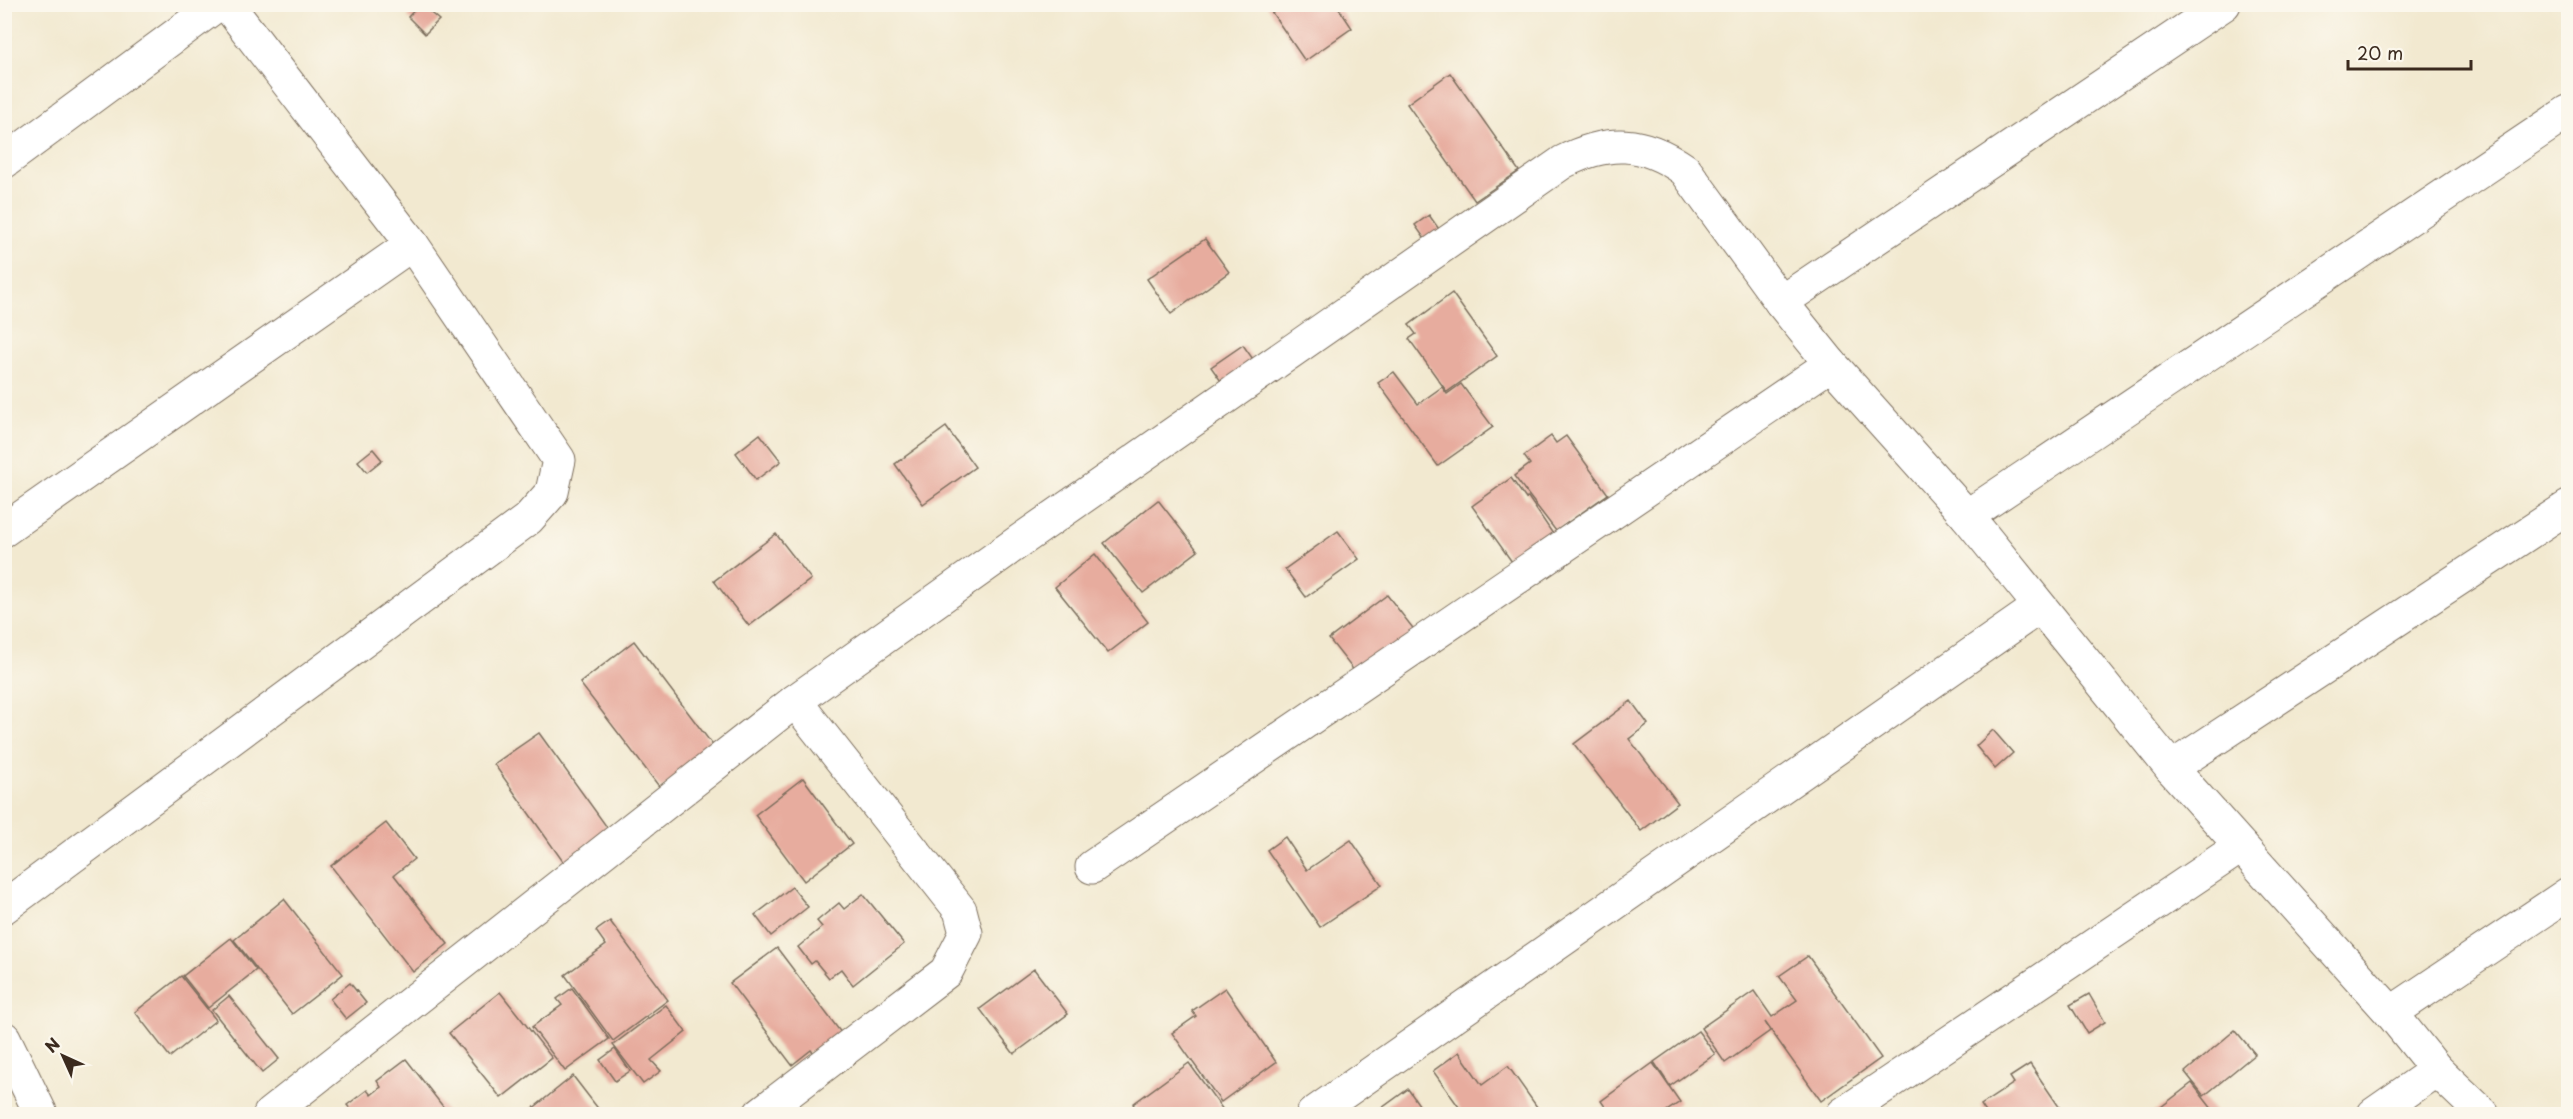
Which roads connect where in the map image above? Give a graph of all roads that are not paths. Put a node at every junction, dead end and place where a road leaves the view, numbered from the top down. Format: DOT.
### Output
graph roads {
  1 [pos="218,4"];
  2 [pos="227,4"];
  3 [pos="2224,4"];
  4 [pos="2568,112"];
  5 [pos="4,162"];
  6 [pos="412,244"];
  7 [pos="1781,302"];
  8 [pos="1831,364"];
  9 [pos="2568,507"];
  10 [pos="1967,516"];
  11 [pos="4,530"];
  12 [pos="2039,607"];
  13 [pos="795,701"];
  14 [pos="2171,768"];
  15 [pos="2240,847"];
  16 [pos="1092,867"];
  17 [pos="2568,894"];
  18 [pos="4,908"];
  19 [pos="2391,1014"];
  20 [pos="4,1038"];
  21 [pos="2437,1070"];
  22 [pos="41,1114"];
  23 [pos="270,1114"];
  24 [pos="760,1114"];
  25 [pos="1313,1114"];
  26 [pos="1843,1114"];
  27 [pos="2374,1114"];
  28 [pos="2484,1114"];
  1 -- 5 [label="street"];
  2 -- 6 [label="street"];
  3 -- 7 [label="street"];
  4 -- 10 [label="street"];
  6 -- 11 [label="street"];
  6 -- 18 [label="street"];
  7 -- 8 [label="street"];
  7 -- 13 [label="street"];
  8 -- 10 [label="street"];
  8 -- 16 [label="street"];
  9 -- 14 [label="street"];
  10 -- 12 [label="street"];
  12 -- 14 [label="street"];
  12 -- 25 [label="street"];
  13 -- 23 [label="street"];
  13 -- 24 [label="street"];
  14 -- 15 [label="street"];
  15 -- 19 [label="street"];
  15 -- 26 [label="street"];
  17 -- 19 [label="street"];
  19 -- 21 [label="street"];
  20 -- 22 [label="street"];
  21 -- 27 [label="street"];
  21 -- 28 [label="street"];
}
